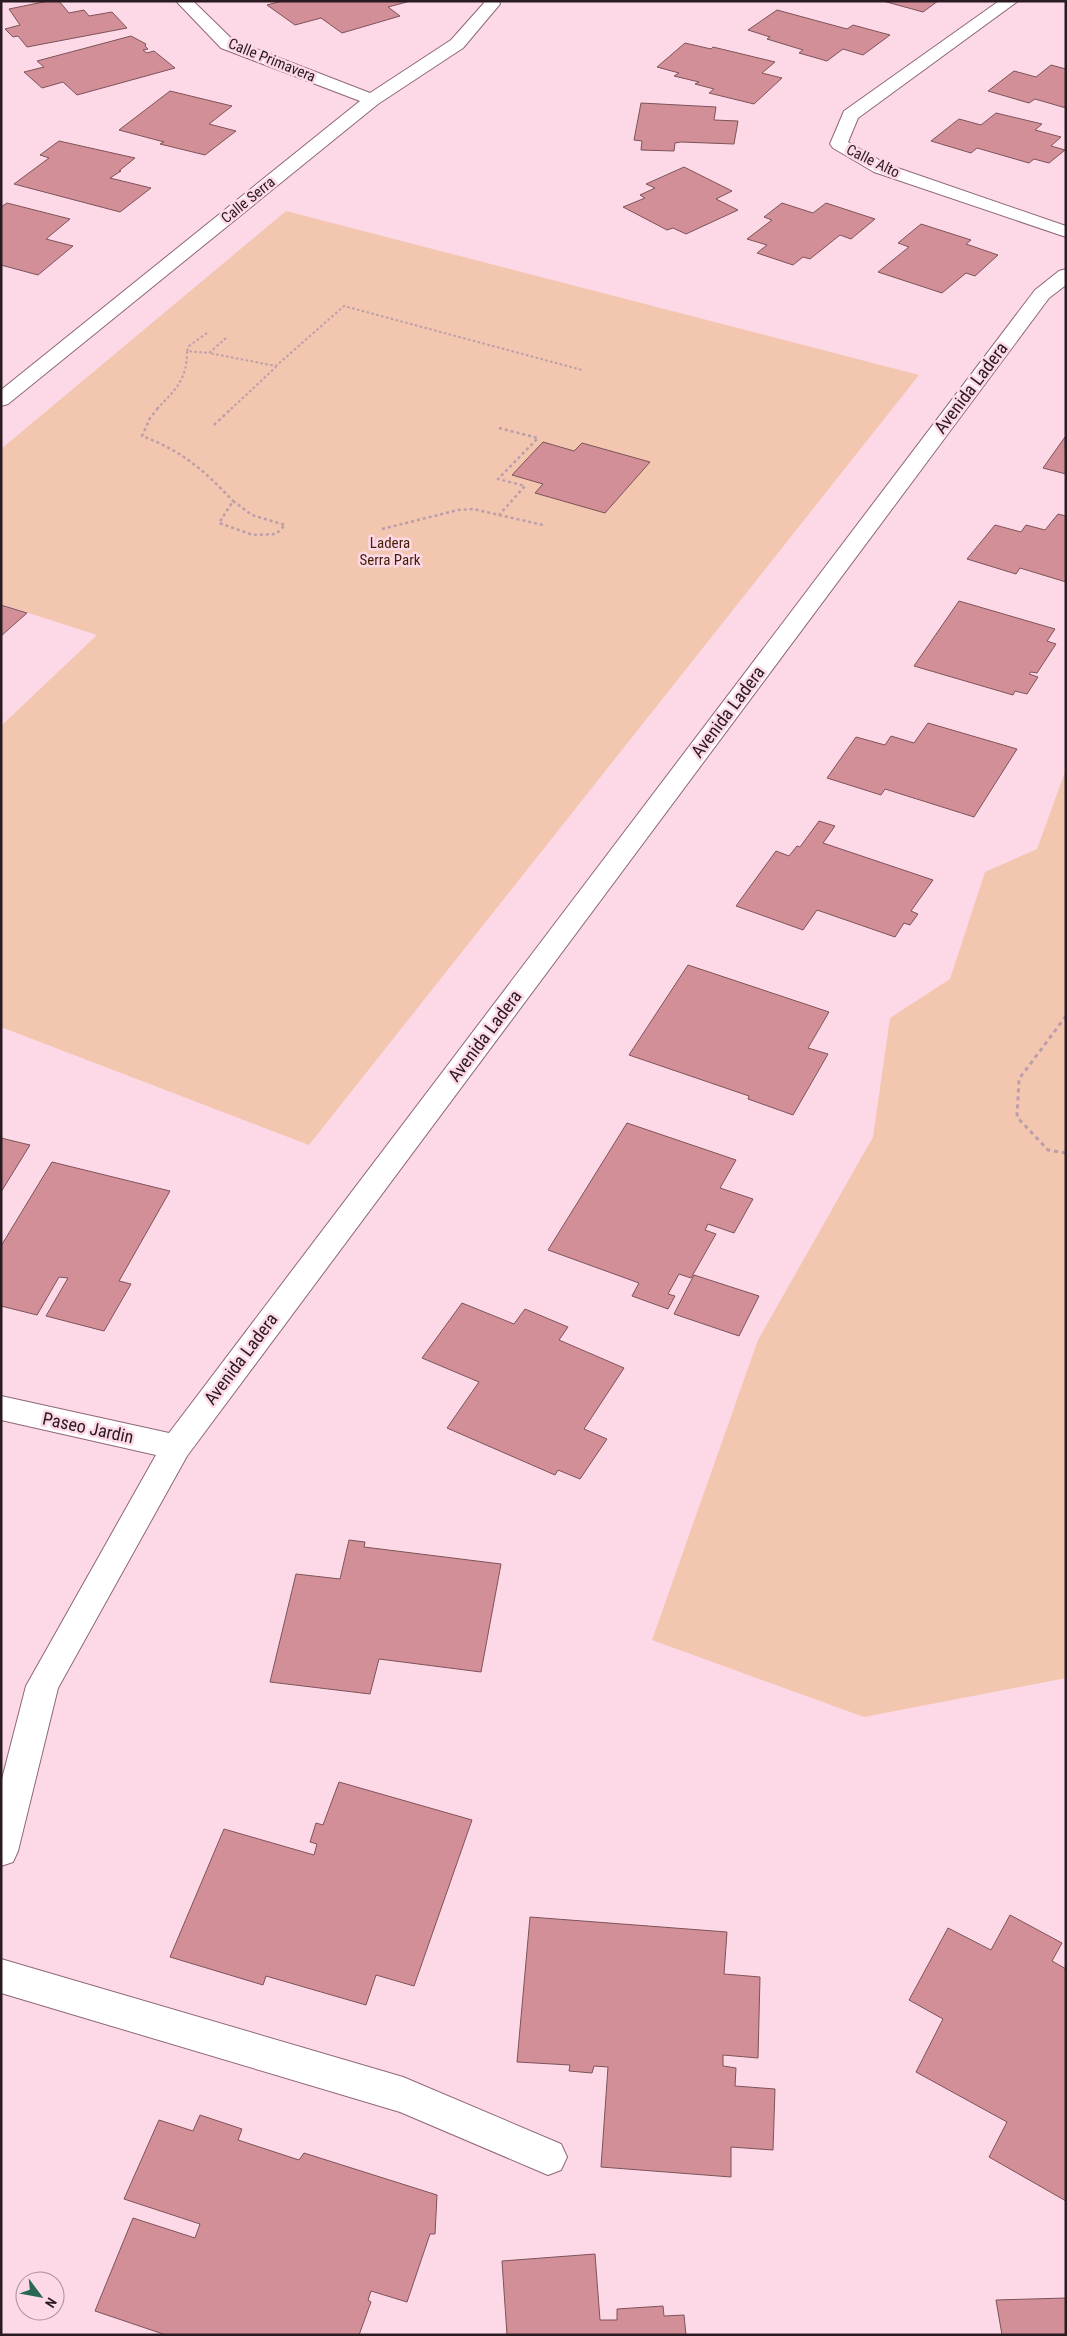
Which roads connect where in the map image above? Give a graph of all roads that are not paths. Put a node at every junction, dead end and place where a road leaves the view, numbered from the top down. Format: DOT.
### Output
graph roads {
  1 [pos="184,1"];
  2 [pos="491,1"];
  3 [pos="1010,1"];
  4 [pos="372,100"];
  5 [pos="1066,232"];
  6 [pos="1066,275"];
  7 [pos="1,400"];
  8 [pos="1,1408"];
  9 [pos="176,1447"];
  10 [pos="1,1851"];
  11 [pos="1,1976"];
  12 [pos="548,2157"];
  1 -- 4 [label="street, Calle Primavera"];
  2 -- 4 [label="street, Calle Serra"];
  3 -- 5 [label="street, Calle Alto"];
  4 -- 7 [label="street, Calle Serra"];
  6 -- 9 [label="street, Avenida Ladera"];
  8 -- 9 [label="street, Paseo Jardin"];
  9 -- 10 [label="street, Avenida Ladera"];
  11 -- 12 [label="street"];
}
